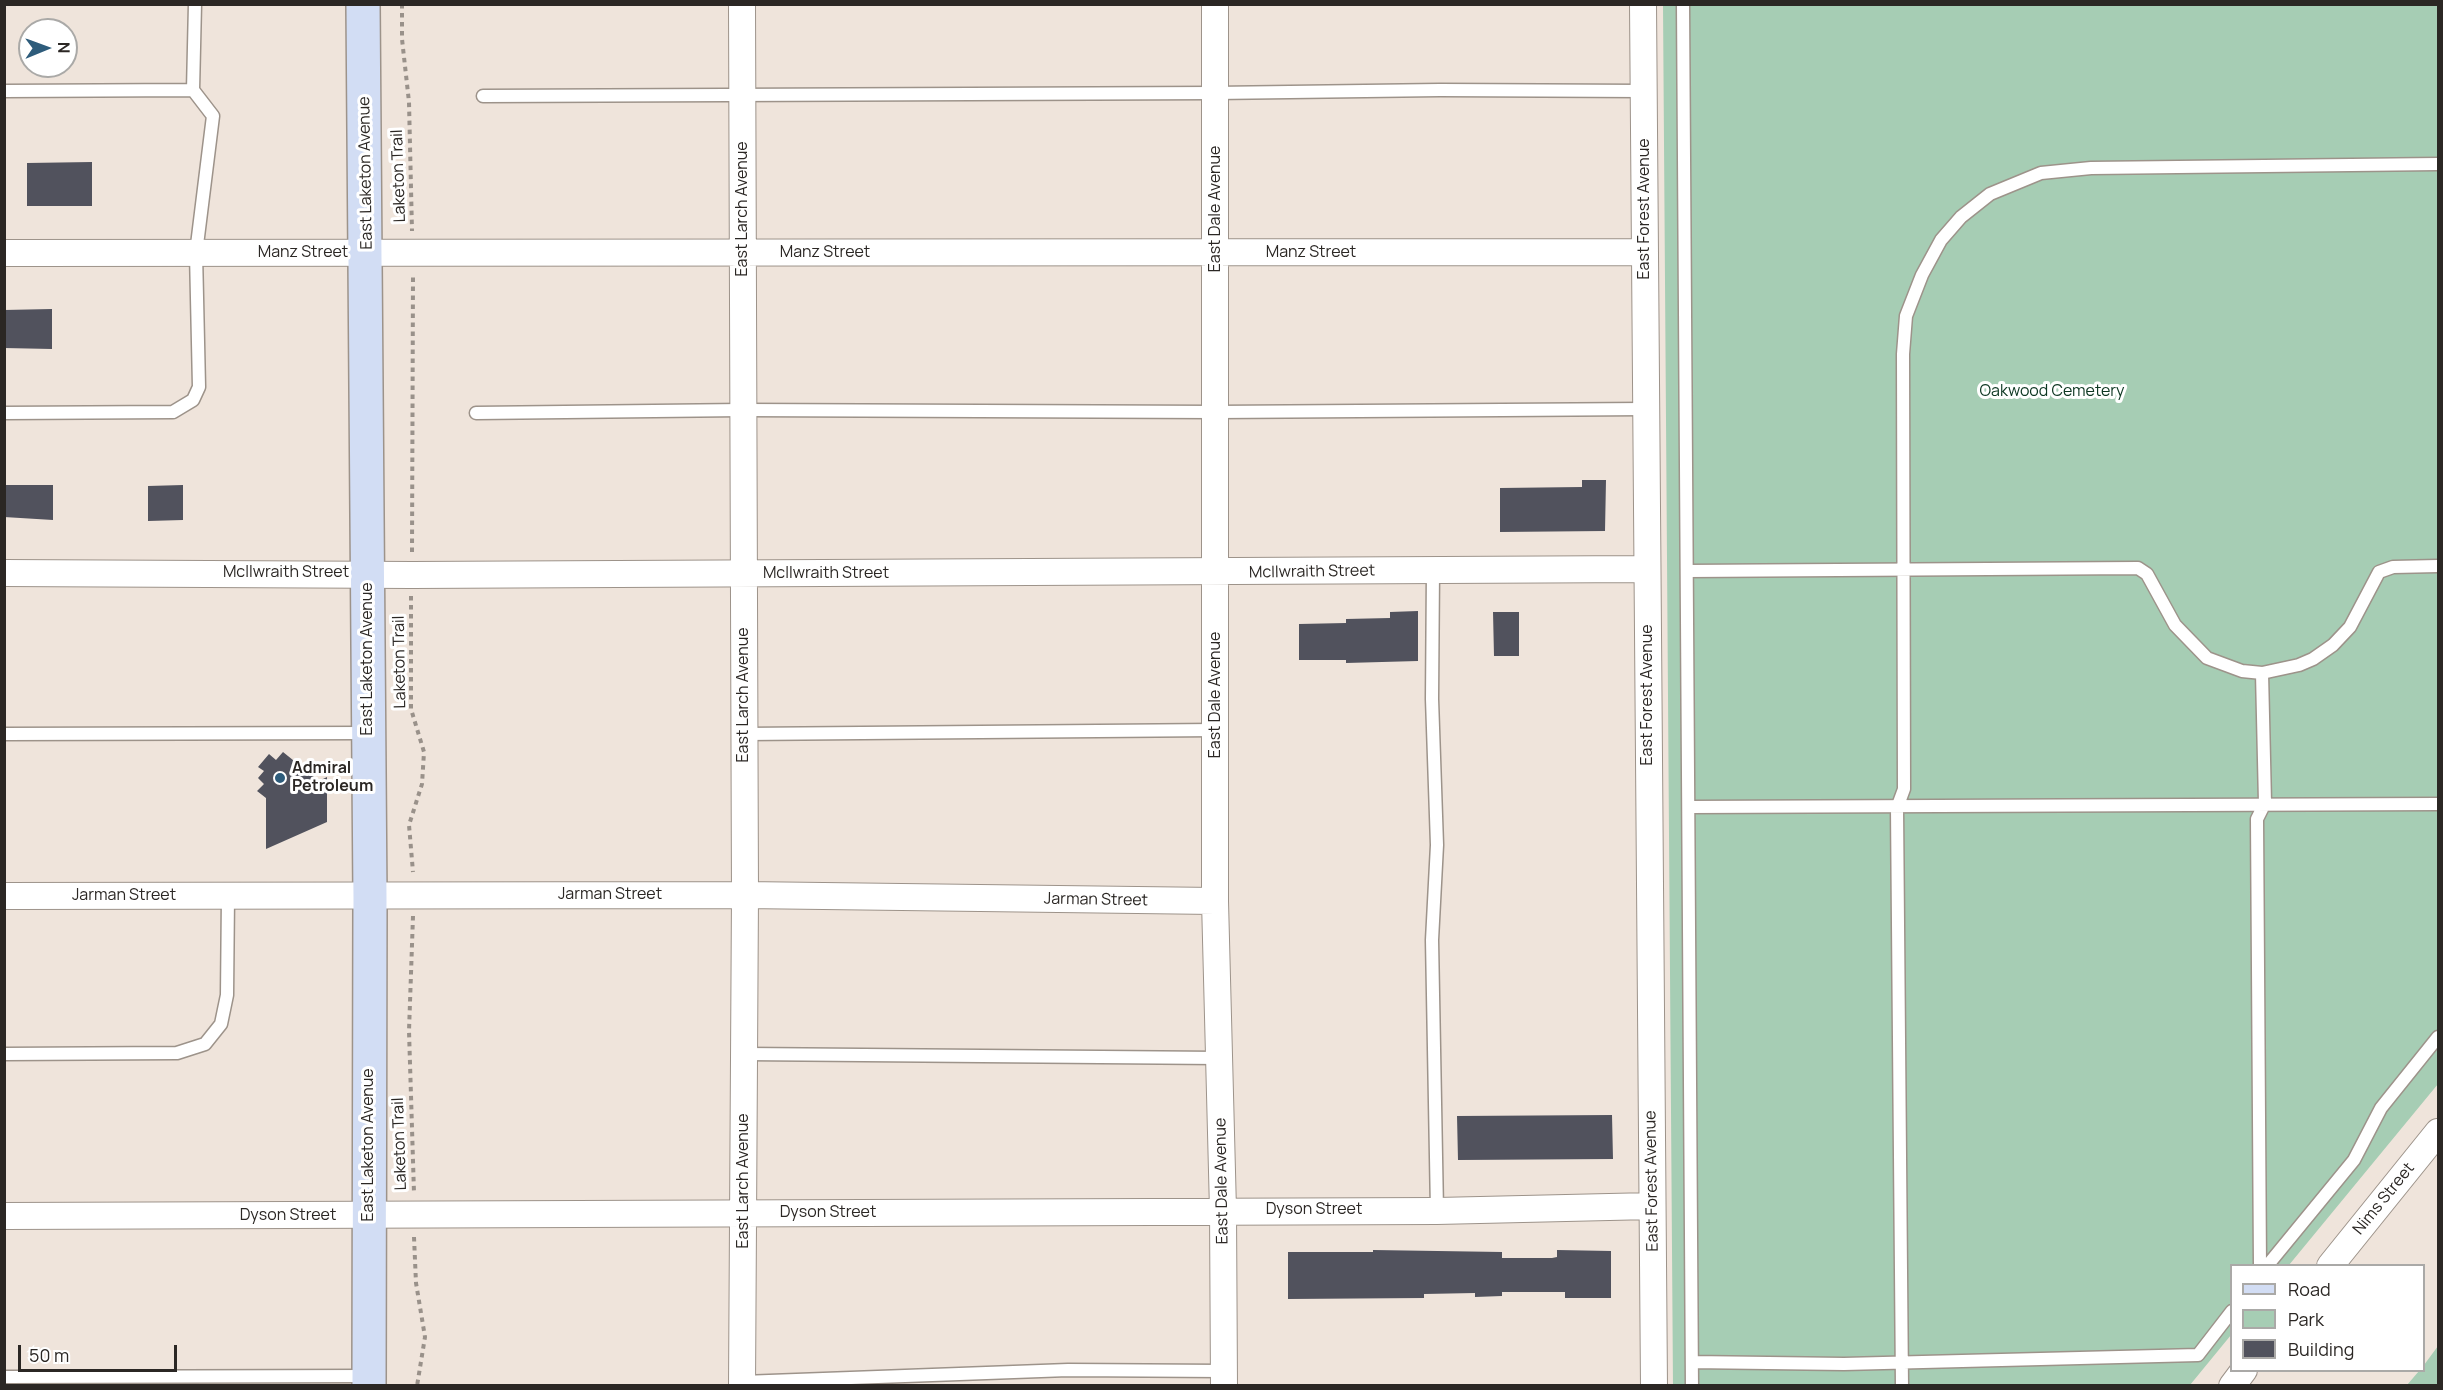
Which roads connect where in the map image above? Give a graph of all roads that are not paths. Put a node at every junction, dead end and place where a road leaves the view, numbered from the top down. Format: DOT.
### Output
graph roads {
  1 [pos="195,4"];
  2 [pos="363,4"];
  3 [pos="742,4"];
  4 [pos="1215,4"];
  5 [pos="1643,4"];
  6 [pos="1683,4"];
  7 [pos="193,90"];
  8 [pos="4,91"];
  9 [pos="1644,91"];
  10 [pos="1215,93"];
  11 [pos="742,95"];
  12 [pos="483,96"];
  13 [pos="2439,164"];
  14 [pos="1645,252"];
  15 [pos="196,253"];
  16 [pos="367,253"];
  17 [pos="743,253"];
  18 [pos="4,254"];
  19 [pos="1216,254"];
  20 [pos="1646,409"];
  21 [pos="743,410"];
  22 [pos="1216,412"];
  23 [pos="4,413"];
  24 [pos="476,413"];
  25 [pos="2439,566"];
  26 [pos="1647,569"];
  27 [pos="1902,569"];
  28 [pos="1433,570"];
  29 [pos="1688,571"];
  30 [pos="4,573"];
  31 [pos="368,573"];
  32 [pos="1216,573"];
  33 [pos="744,574"];
  34 [pos="2262,673"];
  35 [pos="1216,730"];
  36 [pos="369,733"];
  37 [pos="4,734"];
  38 [pos="744,734"];
  39 [pos="2265,803"];
  40 [pos="2439,804"];
  41 [pos="1689,807"];
  42 [pos="1897,808"];
  43 [pos="745,895"];
  44 [pos="4,896"];
  45 [pos="228,896"];
  46 [pos="370,897"];
  47 [pos="1215,901"];
  48 [pos="2439,1037"];
  49 [pos="4,1054"];
  50 [pos="745,1054"];
  51 [pos="1220,1058"];
  52 [pos="2439,1132"];
  53 [pos="1652,1206"];
  54 [pos="1223,1210"];
  55 [pos="1437,1211"];
  56 [pos="744,1214"];
  57 [pos="4,1216"];
  58 [pos="369,1216"];
  59 [pos="2260,1264"];
  60 [pos="2269,1264"];
  61 [pos="2332,1264"];
  62 [pos="2230,1314"];
  63 [pos="1692,1362"];
  64 [pos="1901,1363"];
  65 [pos="2243,1372"];
  66 [pos="4,1377"];
  67 [pos="1224,1378"];
  68 [pos="369,1381"];
  69 [pos="742,1384"];
  70 [pos="1654,1386"];
  71 [pos="1692,1386"];
  72 [pos="1902,1386"];
  73 [pos="2232,1386"];
  1 -- 7 [label="lane"];
  2 -- 16 [label="main road, East Laketon Avenue"];
  3 -- 11 [label="street, East Larch Avenue"];
  4 -- 10 [label="street, East Dale Avenue"];
  5 -- 9 [label="street, East Forest Avenue"];
  6 -- 29 [label="lane"];
  7 -- 8 [label="lane"];
  7 -- 15 [label="lane"];
  9 -- 10 [label="lane"];
  9 -- 14 [label="street, East Forest Avenue"];
  10 -- 11 [label="lane"];
  10 -- 19 [label="street, East Dale Avenue"];
  11 -- 12 [label="lane"];
  11 -- 17 [label="street, East Larch Avenue"];
  13 -- 27 [label="lane"];
  14 -- 19 [label="street, Manz Street"];
  14 -- 20 [label="street, East Forest Avenue"];
  15 -- 16 [label="street, Manz Street"];
  15 -- 18 [label="street, Manz Street"];
  15 -- 23 [label="lane"];
  16 -- 17 [label="street, Manz Street"];
  16 -- 31 [label="main road, East Laketon Avenue"];
  17 -- 19 [label="street, Manz Street"];
  17 -- 21 [label="street, East Larch Avenue"];
  19 -- 22 [label="street, East Dale Avenue"];
  20 -- 22 [label="lane"];
  20 -- 26 [label="street, East Forest Avenue"];
  21 -- 22 [label="lane"];
  21 -- 24 [label="lane"];
  21 -- 33 [label="street, East Larch Avenue"];
  22 -- 32 [label="street, East Dale Avenue"];
  25 -- 34 [label="lane"];
  26 -- 28 [label="street, McIlwraith Street"];
  26 -- 53 [label="street, East Forest Avenue"];
  27 -- 29 [label="lane"];
  27 -- 34 [label="lane"];
  27 -- 42 [label="lane"];
  28 -- 32 [label="street, McIlwraith Street"];
  28 -- 55 [label="lane"];
  29 -- 41 [label="lane"];
  30 -- 31 [label="street, McIlwraith Street"];
  31 -- 33 [label="street, McIlwraith Street"];
  31 -- 36 [label="main road, East Laketon Avenue"];
  32 -- 33 [label="street, McIlwraith Street"];
  32 -- 35 [label="street, East Dale Avenue"];
  33 -- 38 [label="street, East Larch Avenue"];
  34 -- 39 [label="lane"];
  35 -- 38 [label="lane"];
  35 -- 47 [label="street, East Dale Avenue"];
  36 -- 37 [label="lane"];
  36 -- 46 [label="main road, East Laketon Avenue"];
  38 -- 43 [label="street, East Larch Avenue"];
  39 -- 40 [label="lane"];
  39 -- 42 [label="lane"];
  39 -- 59 [label="lane"];
  41 -- 42 [label="lane"];
  41 -- 63 [label="lane"];
  42 -- 64 [label="lane"];
  43 -- 46 [label="street, Jarman Street"];
  43 -- 47 [label="street, Jarman Street"];
  43 -- 50 [label="street, East Larch Avenue"];
  44 -- 45 [label="street, Jarman Street"];
  45 -- 46 [label="street, Jarman Street"];
  45 -- 49 [label="lane"];
  46 -- 58 [label="main road, East Laketon Avenue"];
  47 -- 51 [label="street, East Dale Avenue"];
  48 -- 60 [label="lane"];
  50 -- 51 [label="lane"];
  50 -- 56 [label="street, East Larch Avenue"];
  51 -- 54 [label="street, East Dale Avenue"];
  52 -- 61 [label="street, Nims Street"];
  53 -- 55 [label="street, Dyson Street"];
  53 -- 70 [label="street, East Forest Avenue"];
  54 -- 55 [label="street, Dyson Street"];
  54 -- 56 [label="street, Dyson Street"];
  54 -- 67 [label="street, East Dale Avenue"];
  56 -- 58 [label="street, Dyson Street"];
  56 -- 69 [label="street, East Larch Avenue"];
  57 -- 58 [label="street, Dyson Street"];
  58 -- 68 [label="main road, East Laketon Avenue"];
  62 -- 64 [label="lane"];
  63 -- 64 [label="lane"];
  63 -- 71 [label="lane"];
  64 -- 72 [label="lane"];
  65 -- 73 [label="street"];
  66 -- 68 [label="lane"];
  67 -- 69 [label="lane"];
}
